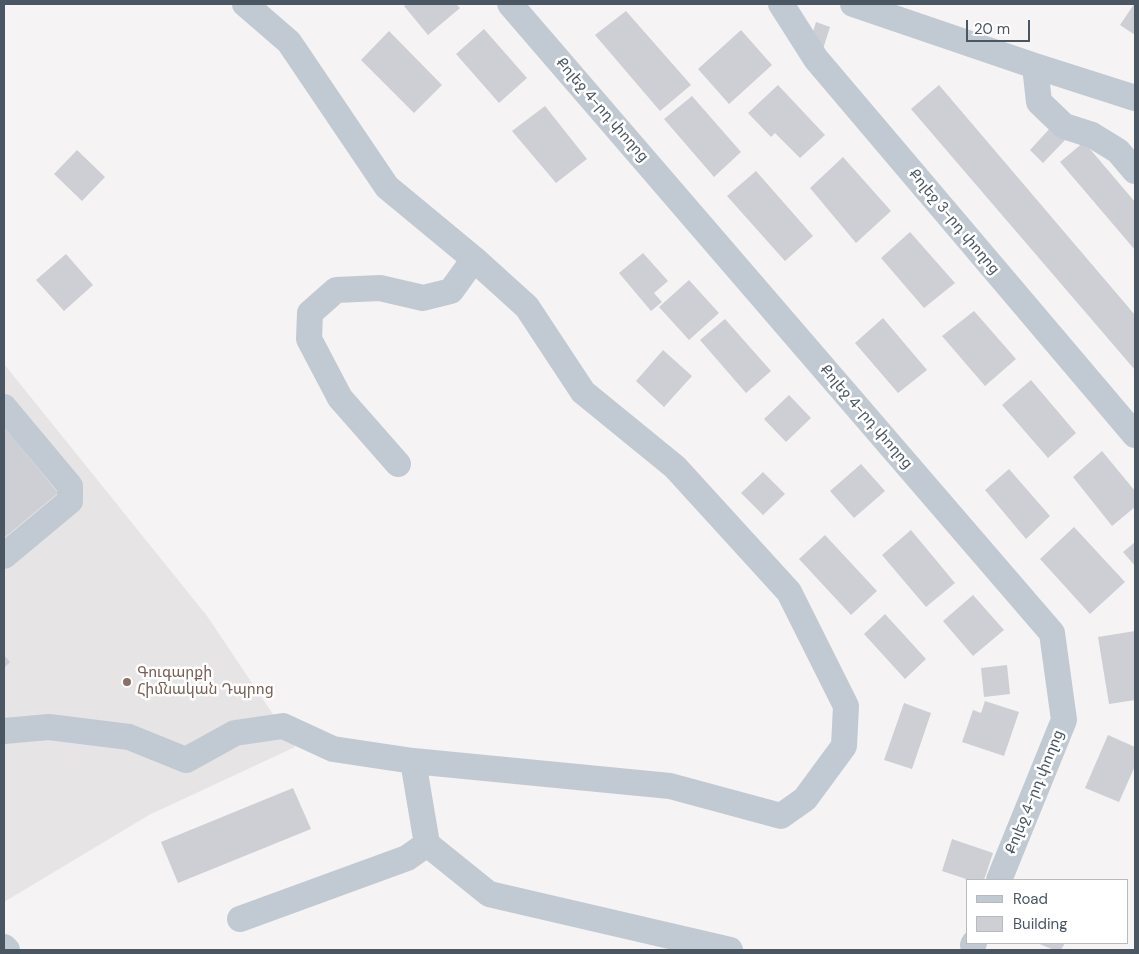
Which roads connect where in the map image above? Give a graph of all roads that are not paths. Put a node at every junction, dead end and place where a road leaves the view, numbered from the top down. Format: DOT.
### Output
graph roads {
  1 [pos="245,4"];
  2 [pos="510,4"];
  3 [pos="781,4"];
  4 [pos="853,4"];
  5 [pos="886,9"];
  6 [pos="1035,66"];
  7 [pos="1132,100"];
  8 [pos="1135,171"];
  9 [pos="474,259"];
  10 [pos="4,407"];
  11 [pos="1135,435"];
  12 [pos="398,464"];
  13 [pos="4,556"];
  14 [pos="4,731"];
  15 [pos="413,761"];
  16 [pos="427,844"];
  17 [pos="999,879"];
  18 [pos="240,919"];
  19 [pos="4,947"];
  20 [pos="7,950"];
  21 [pos="730,950"];
  1 -- 9 [label="street"];
  2 -- 17 [label="street, Քոլեջ 4-րդ փողոց"];
  3 -- 11 [label="street, Քոլեջ 3-րդ փողոց"];
  4 -- 5 [label="street"];
  5 -- 6 [label="street"];
  6 -- 7 [label="street"];
  6 -- 8 [label="street"];
  9 -- 12 [label="street"];
  9 -- 15 [label="street"];
  10 -- 13 [label="street"];
  14 -- 15 [label="street"];
  15 -- 16 [label="street"];
  16 -- 18 [label="street"];
  16 -- 21 [label="street"];
  19 -- 20 [label="street"];
}
